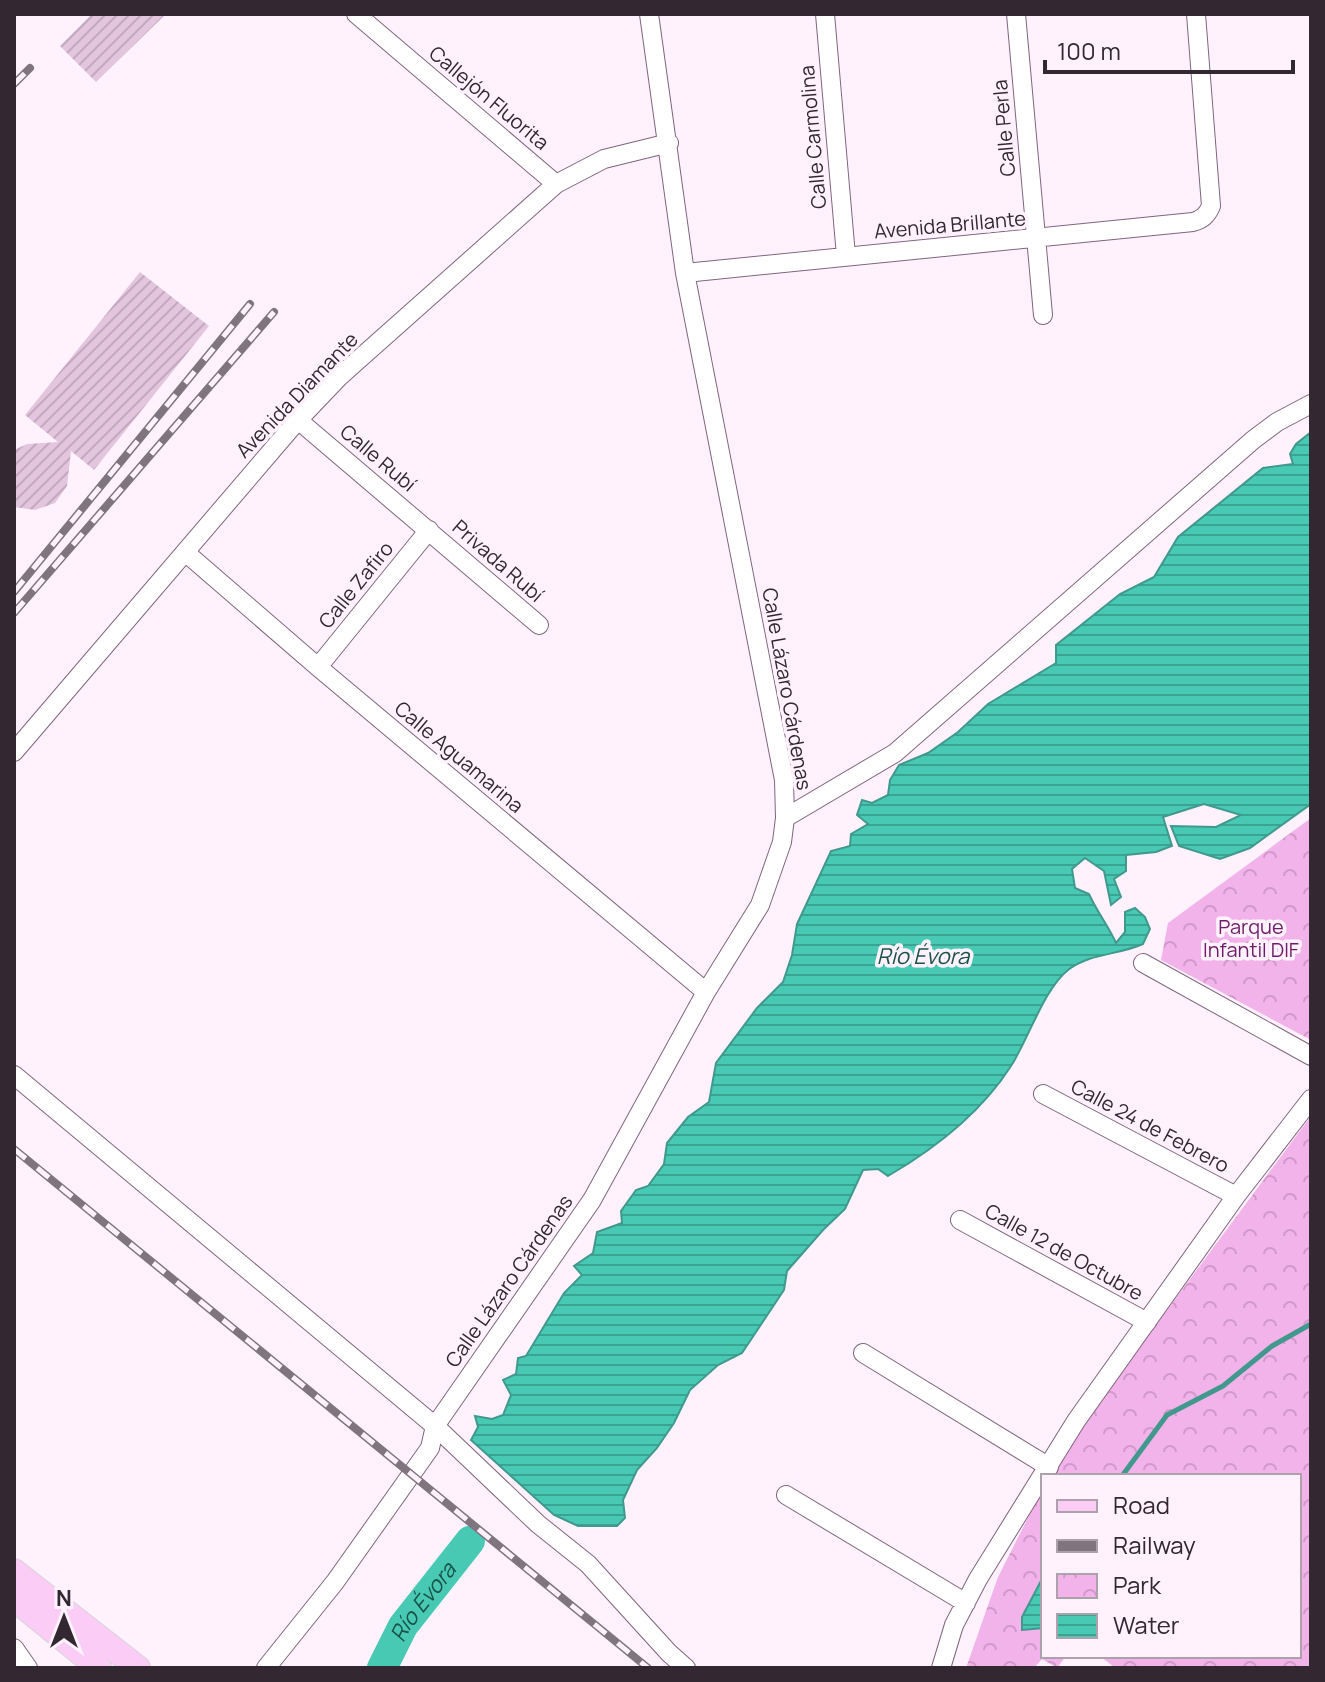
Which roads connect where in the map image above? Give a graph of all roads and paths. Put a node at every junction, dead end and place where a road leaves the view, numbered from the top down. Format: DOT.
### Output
graph roads {
  1 [pos="356,14"];
  2 [pos="649,14"];
  3 [pos="825,14"];
  4 [pos="1016,14"];
  5 [pos="1196,14"];
  6 [pos="669,143"];
  7 [pos="556,184"];
  8 [pos="1036,239"];
  9 [pos="846,256"];
  10 [pos="685,273"];
  11 [pos="1043,315"];
  12 [pos="1311,404"];
  13 [pos="298,420"];
  14 [pos="429,530"];
  15 [pos="185,552"];
  16 [pos="539,625"];
  17 [pos="318,667"];
  18 [pos="14,752"];
  19 [pos="785,818"];
  20 [pos="1143,963"];
  21 [pos="706,992"];
  22 [pos="1311,1056"];
  23 [pos="14,1075"];
  24 [pos="1043,1094"];
  25 [pos="1311,1099"];
  26 [pos="1236,1196"];
  27 [pos="960,1220"];
  28 [pos="1147,1322"];
  29 [pos="863,1353"];
  30 [pos="435,1426"];
  31 [pos="1049,1467"];
  32 [pos="1045,1474"];
  33 [pos="1041,1480"];
  34 [pos="786,1495"];
  35 [pos="14,1571"];
  36 [pos="14,1599"];
  37 [pos="966,1603"];
  38 [pos="14,1648"];
  39 [pos="28,1668"];
  40 [pos="99,1668"];
  41 [pos="138,1668"];
  42 [pos="266,1668"];
  43 [pos="686,1668"];
  44 [pos="941,1668"];
  1 -- 7 [label="street, Callejón Fluorita"];
  2 -- 6 [label="street, Calle Lázaro Cárdenas"];
  3 -- 9 [label="street, Calle Carmolina"];
  4 -- 8 [label="street, Calle Perla"];
  5 -- 8 [label="street, Avenida Brillante"];
  6 -- 7 [label="street, Avenida Diamante"];
  6 -- 10 [label="street, Calle Lázaro Cárdenas"];
  7 -- 13 [label="street, Avenida Diamante"];
  8 -- 9 [label="street, Avenida Brillante"];
  8 -- 11 [label="street, Calle Perla"];
  9 -- 10 [label="street, Avenida Brillante"];
  10 -- 19 [label="street, Calle Lázaro Cárdenas"];
  12 -- 19 [label="street"];
  13 -- 14 [label="street, Calle Rubí"];
  13 -- 15 [label="street, Avenida Diamante"];
  14 -- 16 [label="street, Privada Rubí"];
  14 -- 17 [label="street, Calle Zafiro"];
  15 -- 17 [label="street, Calle Aguamarina"];
  15 -- 18 [label="street, Avenida Diamante"];
  17 -- 21 [label="street, Calle Aguamarina"];
  19 -- 21 [label="street, Calle Lázaro Cárdenas"];
  20 -- 22 [label="street"];
  21 -- 30 [label="street, Calle Lázaro Cárdenas"];
  23 -- 30 [label="street"];
  24 -- 26 [label="street, Calle 24 de Febrero"];
  25 -- 26 [label="street"];
  26 -- 28 [label="street"];
  27 -- 28 [label="street, Calle 12 de Octubre"];
  28 -- 31 [label="street"];
  29 -- 31 [label="street"];
  30 -- 42 [label="street, Calle Lázaro Cárdenas"];
  30 -- 43 [label="street"];
  31 -- 32 [label="street"];
  33 -- 37 [label="street"];
  34 -- 37 [label="street"];
  35 -- 41 [label="main road"];
  36 -- 40 [label="main road"];
  37 -- 44 [label="street"];
  38 -- 39 [label="street"];
}
